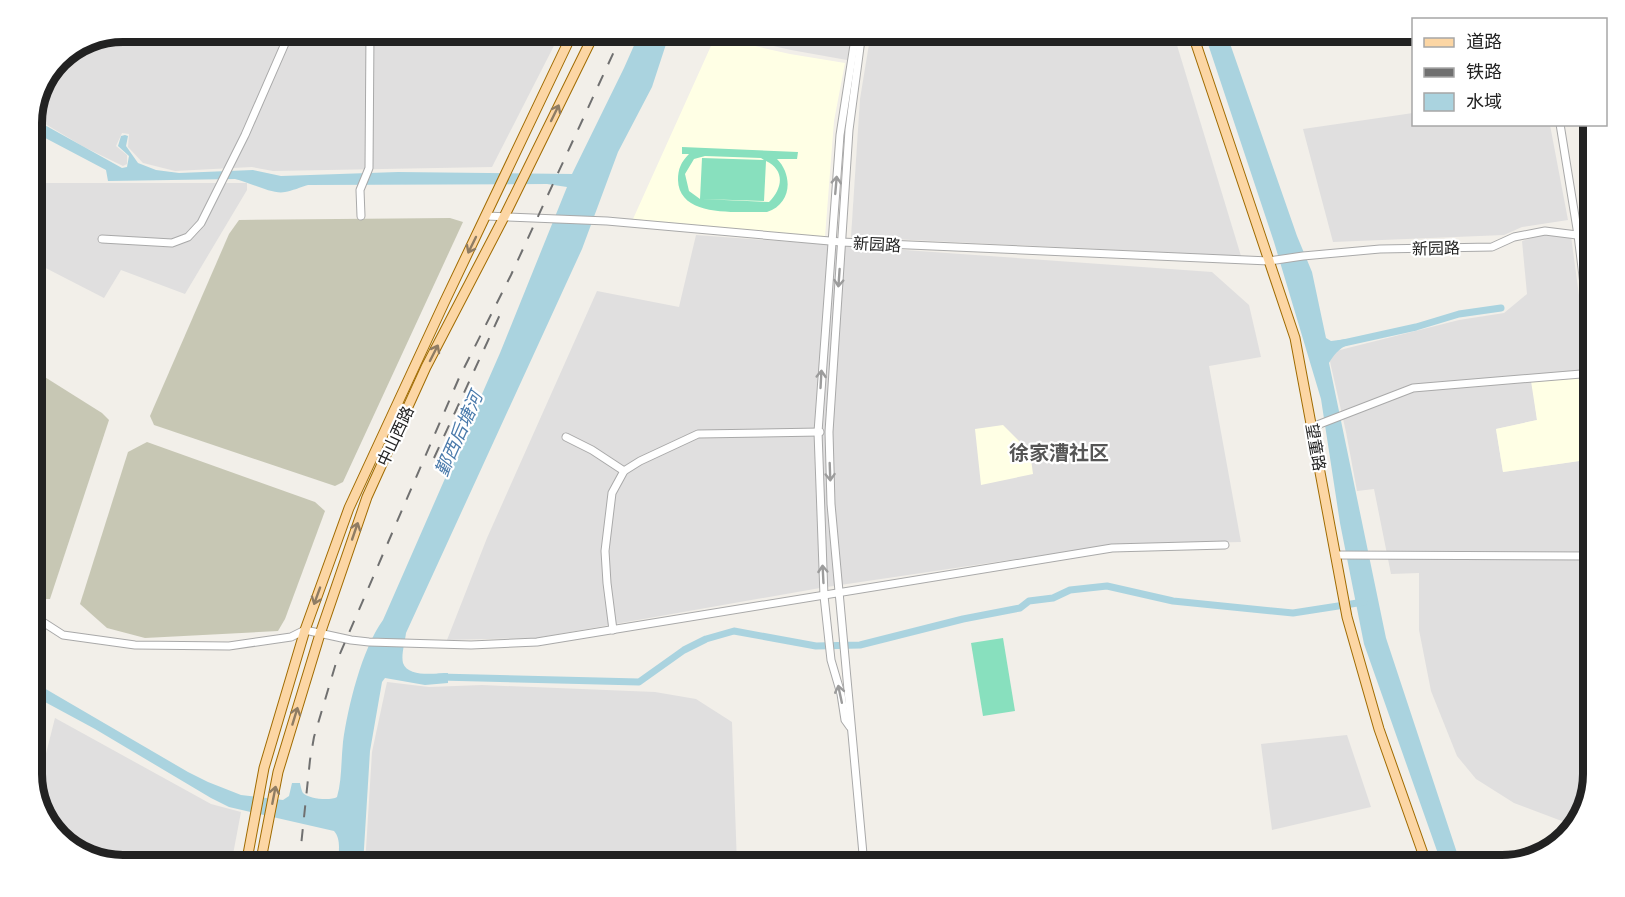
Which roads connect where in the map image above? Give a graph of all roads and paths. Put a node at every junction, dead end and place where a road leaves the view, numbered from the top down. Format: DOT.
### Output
graph roads {
  1 [pos="286,42"];
  2 [pos="370,42"];
  3 [pos="568,42"];
  4 [pos="590,42"];
  5 [pos="854,42"];
  6 [pos="861,42"];
  7 [pos="1196,42"];
  8 [pos="1560,126"];
  9 [pos="362,216"];
  10 [pos="486,216"];
  11 [pos="504,217"];
  12 [pos="1578,235"];
  13 [pos="1583,236"];
  14 [pos="102,239"];
  15 [pos="831,241"];
  16 [pos="841,242"];
  17 [pos="1272,260"];
  18 [pos="1583,276"];
  19 [pos="1583,374"];
  20 [pos="1312,427"];
  21 [pos="818,432"];
  22 [pos="829,432"];
  23 [pos="566,436"];
  24 [pos="624,471"];
  25 [pos="1225,545"];
  26 [pos="1335,555"];
  27 [pos="1583,556"];
  28 [pos="839,594"];
  29 [pos="825,596"];
  30 [pos="42,621"];
  31 [pos="305,630"];
  32 [pos="613,630"];
  33 [pos="320,634"];
  34 [pos="850,728"];
  35 [pos="248,855"];
  36 [pos="262,855"];
  37 [pos="863,855"];
  38 [pos="1423,855"];
  1 -- 14 [label="street"];
  2 -- 9 [label="street"];
  3 -- 10 [label="main road, 中山西路"];
  11 -- 4 [label="main road, 中山西路, one-way"];
  15 -- 5 [label="street, one-way"];
  6 -- 16 [label="street"];
  7 -- 17 [label="main road, 望童路"];
  8 -- 12 [label="street"];
  10 -- 11 [label="street, 新园路"];
  10 -- 31 [label="main road, 中山西路, one-way"];
  11 -- 15 [label="street, 新园路"];
  33 -- 11 [label="main road, 中山西路, one-way"];
  12 -- 13 [label="street, 新园路"];
  12 -- 17 [label="street, 新园路"];
  12 -- 18 [label="street"];
  15 -- 16 [label="street, 新园路"];
  21 -- 15 [label="street, one-way"];
  16 -- 17 [label="street, 新园路"];
  16 -- 22 [label="street, one-way"];
  17 -- 20 [label="main road, 望童路"];
  19 -- 20 [label="street"];
  20 -- 26 [label="main road, 望童路"];
  21 -- 22 [label="street"];
  21 -- 24 [label="street"];
  29 -- 21 [label="street, one-way"];
  22 -- 28 [label="street, one-way"];
  23 -- 24 [label="street"];
  24 -- 32 [label="street"];
  25 -- 28 [label="street"];
  26 -- 27 [label="street"];
  26 -- 38 [label="main road, 望童路"];
  28 -- 29 [label="street"];
  28 -- 34 [label="street"];
  29 -- 32 [label="street"];
  34 -- 29 [label="street, one-way"];
  30 -- 31 [label="street"];
  31 -- 33 [label="street"];
  31 -- 35 [label="main road, 中山西路"];
  32 -- 33 [label="street"];
  36 -- 33 [label="main road, 中山西路, one-way"];
  34 -- 37 [label="street"];
}
